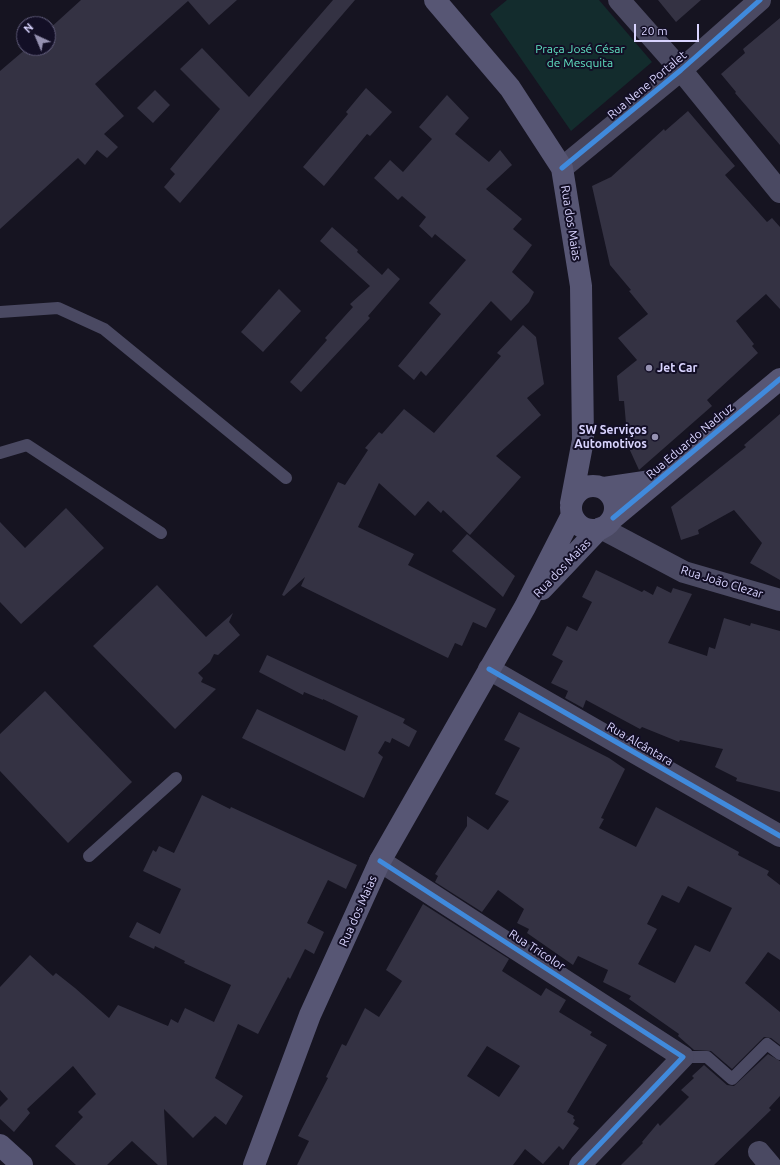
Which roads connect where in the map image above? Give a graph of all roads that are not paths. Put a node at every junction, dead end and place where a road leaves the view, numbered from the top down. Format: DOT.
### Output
graph roads {
  1 [pos="435,0"];
  2 [pos="619,0"];
  3 [pos="760,0"];
  4 [pos="681,70"];
  5 [pos="562,168"];
  6 [pos="780,192"];
  7 [pos="0,312"];
  8 [pos="780,379"];
  9 [pos="583,440"];
  10 [pos="0,452"];
  11 [pos="286,478"];
  12 [pos="659,479"];
  13 [pos="601,487"];
  14 [pos="571,509"];
  15 [pos="604,525"];
  16 [pos="161,533"];
  17 [pos="780,600"];
  18 [pos="525,608"];
  19 [pos="490,669"];
  20 [pos="176,778"];
  21 [pos="780,836"];
  22 [pos="89,856"];
  23 [pos="380,861"];
  24 [pos="780,1054"];
  25 [pos="683,1057"];
  26 [pos="0,1145"];
  27 [pos="22,1165"];
  28 [pos="254,1165"];
  29 [pos="580,1165"];
  1 -- 5 [label="main road, Rua dos Maias"];
  2 -- 4 [label="street"];
  3 -- 4 [label="street, Rua Nene Portalet"];
  4 -- 5 [label="street, Rua Nene Portalet"];
  4 -- 6 [label="street"];
  5 -- 9 [label="main road, Rua dos Maias"];
  7 -- 11 [label="lane"];
  8 -- 12 [label="main road, Rua Eduardo Nadruz"];
  9 -- 13 [label="main road, Rua dos Maias"];
  9 -- 14 [label="main road, Rua dos Maias"];
  10 -- 16 [label="lane"];
  12 -- 13 [label="main road, Rua Eduardo Nadruz"];
  12 -- 15 [label="main road, Rua Eduardo Nadruz"];
  13 -- 14 [label="main road"];
  13 -- 15 [label="main road"];
  14 -- 15 [label="main road"];
  14 -- 18 [label="main road, Rua dos Maias"];
  15 -- 17 [label="street, Rua João Clezar"];
  15 -- 18 [label="main road, Rua dos Maias"];
  18 -- 19 [label="main road, Rua dos Maias"];
  19 -- 21 [label="street, Rua Alcântara"];
  19 -- 23 [label="main road, Rua dos Maias"];
  20 -- 22 [label="lane"];
  23 -- 25 [label="street, Rua Tricolor"];
  23 -- 28 [label="main road, Rua dos Maias"];
  24 -- 25 [label="lane"];
  25 -- 29 [label="street"];
  26 -- 27 [label="main road"];
}
